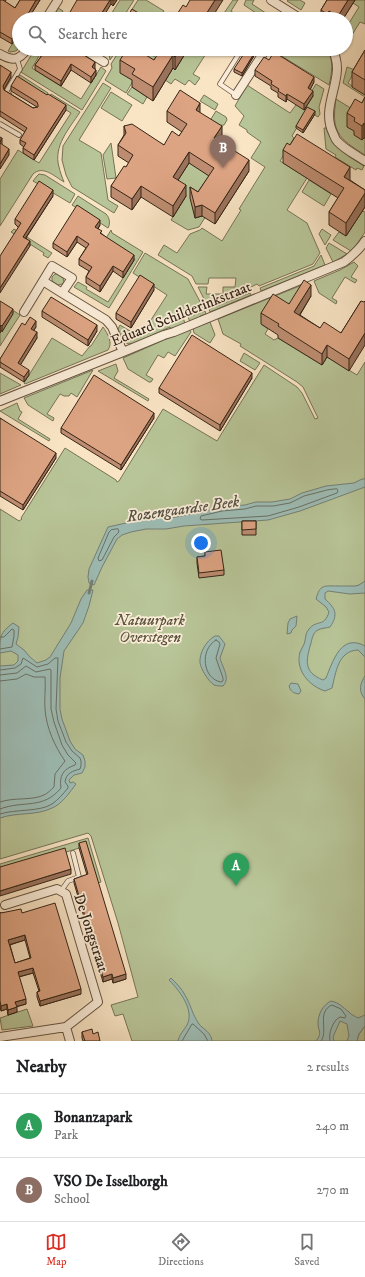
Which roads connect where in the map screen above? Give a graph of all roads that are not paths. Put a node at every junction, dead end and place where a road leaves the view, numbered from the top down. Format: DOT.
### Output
graph roads {
  1 [pos="58,0"];
  2 [pos="272,0"];
  3 [pos="50,12"];
  4 [pos="285,12"];
  5 [pos="0,54"];
  6 [pos="21,56"];
  7 [pos="94,56"];
  8 [pos="238,56"];
  9 [pos="261,56"];
  10 [pos="335,56"];
  11 [pos="17,59"];
  12 [pos="104,62"];
  13 [pos="236,95"];
  14 [pos="12,96"];
  15 [pos="0,124"];
  16 [pos="18,135"];
  17 [pos="365,160"];
  18 [pos="365,241"];
  19 [pos="43,281"];
  20 [pos="62,293"];
  21 [pos="24,312"];
  22 [pos="123,352"];
  23 [pos="0,401"];
  24 [pos="73,853"];
  25 [pos="61,891"];
  26 [pos="5,905"];
  27 [pos="66,1027"];
  28 [pos="0,1037"];
  29 [pos="70,1041"];
  1 -- 3 [label="street"];
  2 -- 4 [label="street"];
  5 -- 11 [label="street"];
  6 -- 11 [label="street"];
  7 -- 12 [label="street"];
  8 -- 13 [label="lane"];
  9 -- 13 [label="street"];
  10 -- 17 [label="street"];
  11 -- 14 [label="lane"];
  15 -- 16 [label="lane"];
  18 -- 22 [label="street, Eduard Schilderinkstraat"];
  19 -- 20 [label="street"];
  19 -- 20 [label="street"];
  19 -- 21 [label="street"];
  20 -- 22 [label="street"];
  22 -- 23 [label="street, Eduard Schilderinkstraat"];
  24 -- 25 [label="lane"];
  25 -- 26 [label="street, De Jongstraat"];
  25 -- 27 [label="street, De Jongstraat"];
  27 -- 28 [label="street, De Jongstraat"];
  27 -- 29 [label="street"];
}
